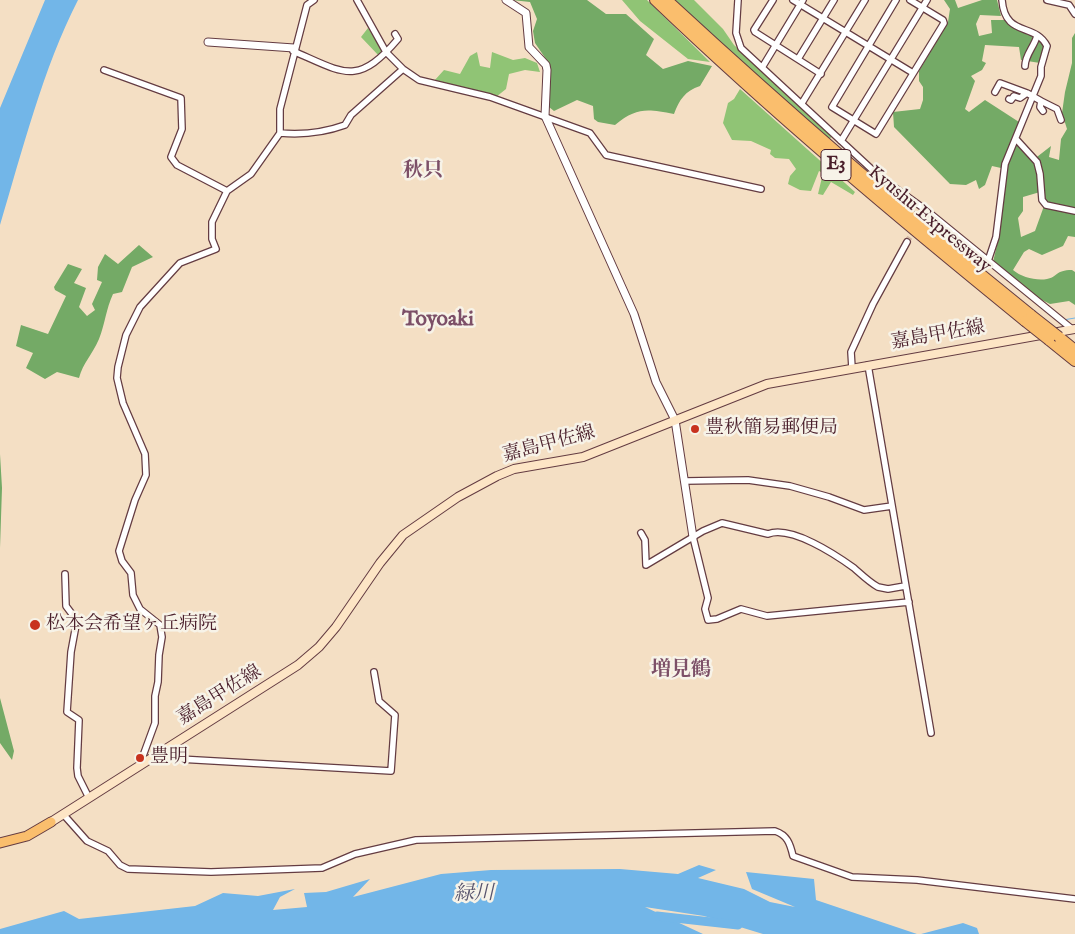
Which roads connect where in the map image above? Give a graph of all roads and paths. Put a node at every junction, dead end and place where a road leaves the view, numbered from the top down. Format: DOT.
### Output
graph roads {
  1 [pos="314,0"];
  2 [pos="357,0"];
  3 [pos="506,0"];
  4 [pos="655,0"];
  5 [pos="667,0"];
  6 [pos="738,0"];
  7 [pos="773,0"];
  8 [pos="793,0"];
  9 [pos="834,0"];
  10 [pos="865,0"];
  11 [pos="896,0"];
  12 [pos="910,0"];
  13 [pos="926,0"];
  14 [pos="1002,0"];
  15 [pos="1047,0"];
  16 [pos="802,2"];
  17 [pos="922,7"];
  18 [pos="1075,14"];
  19 [pos="823,18"];
  20 [pos="846,32"];
  21 [pos="395,34"];
  22 [pos="1037,36"];
  23 [pos="208,42"];
  24 [pos="776,45"];
  25 [pos="868,46"];
  26 [pos="294,50"];
  27 [pos="386,52"];
  28 [pos="798,59"];
  29 [pos="891,60"];
  30 [pos="763,66"];
  31 [pos="1025,66"];
  32 [pos="403,69"];
  33 [pos="104,70"];
  34 [pos="913,73"];
  35 [pos="820,74"];
  36 [pos="995,92"];
  37 [pos="1030,94"];
  38 [pos="1009,99"];
  39 [pos="1041,101"];
  40 [pos="802,103"];
  41 [pos="1043,111"];
  42 [pos="545,116"];
  43 [pos="1061,120"];
  44 [pos="854,121"];
  45 [pos="280,133"];
  46 [pos="1016,139"];
  47 [pos="841,141"];
  48 [pos="761,189"];
  49 [pos="227,191"];
  50 [pos="1075,211"];
  51 [pos="907,242"];
  52 [pos="988,261"];
  53 [pos="1028,318"];
  54 [pos="1074,329"];
  55 [pos="1054,339"];
  56 [pos="1075,350"];
  57 [pos="1075,361"];
  58 [pos="868,365"];
  59 [pos="852,368"];
  60 [pos="675,420"];
  61 [pos="685,482"];
  62 [pos="892,506"];
  63 [pos="641,533"];
  64 [pos="693,537"];
  65 [pos="65,574"];
  66 [pos="905,586"];
  67 [pos="909,602"];
  68 [pos="374,672"];
  69 [pos="931,733"];
  70 [pos="168,747"];
  71 [pos="140,764"];
  72 [pos="89,798"];
  73 [pos="63,814"];
  74 [pos="50,822"];
  75 [pos="0,843"];
  76 [pos="1075,899"];
  1 -- 26 [label="street"];
  2 -- 27 [label="street"];
  3 -- 42 [label="street"];
  4 -- 53 [label="highway, Kyushu Expressway / E3"];
  5 -- 53 [label="highway, Kyushu Expressway / E3"];
  6 -- 30 [label="street"];
  7 -- 24 [label="street"];
  8 -- 16 [label="street"];
  9 -- 19 [label="street"];
  10 -- 20 [label="street"];
  11 -- 25 [label="street"];
  12 -- 17 [label="street"];
  13 -- 17 [label="street"];
  14 -- 22 [label="street"];
  15 -- 18 [label="street"];
  16 -- 19 [label="street"];
  16 -- 24 [label="street"];
  17 -- 29 [label="street"];
  17 -- 34 [label="street"];
  19 -- 20 [label="street"];
  19 -- 28 [label="street"];
  20 -- 25 [label="street"];
  20 -- 35 [label="street"];
  21 -- 27 [label="street"];
  22 -- 31 [label="street"];
  22 -- 37 [label="street"];
  23 -- 26 [label="street"];
  24 -- 28 [label="street"];
  24 -- 30 [label="street"];
  25 -- 29 [label="street"];
  25 -- 44 [label="street"];
  26 -- 27 [label="street"];
  26 -- 45 [label="street"];
  27 -- 32 [label="street"];
  28 -- 35 [label="street"];
  29 -- 34 [label="street"];
  29 -- 44 [label="street"];
  30 -- 40 [label="street"];
  32 -- 42 [label="street"];
  32 -- 45 [label="street"];
  33 -- 49 [label="street"];
  34 -- 44 [label="street"];
  35 -- 40 [label="street"];
  36 -- 37 [label="street"];
  37 -- 38 [label="street"];
  37 -- 39 [label="street"];
  37 -- 46 [label="street"];
  39 -- 41 [label="street"];
  39 -- 43 [label="street"];
  40 -- 47 [label="street"];
  42 -- 48 [label="street"];
  42 -- 60 [label="street"];
  44 -- 47 [label="street"];
  45 -- 49 [label="street"];
  46 -- 50 [label="street"];
  46 -- 52 [label="street"];
  47 -- 52 [label="street"];
  49 -- 71 [label="street"];
  51 -- 59 [label="street"];
  52 -- 54 [label="street"];
  53 -- 55 [label="highway, Kyushu Expressway / E3, bridge"];
  54 -- 58 [label="main road, 嘉島甲佐線"];
  55 -- 56 [label="highway, Kyushu Expressway / E3"];
  55 -- 57 [label="highway, Kyushu Expressway / E3"];
  58 -- 59 [label="main road, 嘉島甲佐線"];
  58 -- 62 [label="street"];
  59 -- 60 [label="main road, 嘉島甲佐線"];
  60 -- 61 [label="street"];
  60 -- 70 [label="main road, 嘉島甲佐線"];
  61 -- 62 [label="street"];
  61 -- 64 [label="street"];
  62 -- 66 [label="street"];
  63 -- 64 [label="street"];
  64 -- 66 [label="street"];
  64 -- 67 [label="street"];
  65 -- 72 [label="street"];
  66 -- 67 [label="street"];
  67 -- 69 [label="street"];
  68 -- 70 [label="street"];
  70 -- 71 [label="main road, 嘉島甲佐線"];
  71 -- 72 [label="main road, 嘉島甲佐線"];
  72 -- 73 [label="main road, 嘉島甲佐線"];
  73 -- 74 [label="main road, 嘉島甲佐線"];
  73 -- 76 [label="street"];
  74 -- 75 [label="main road"];
}
